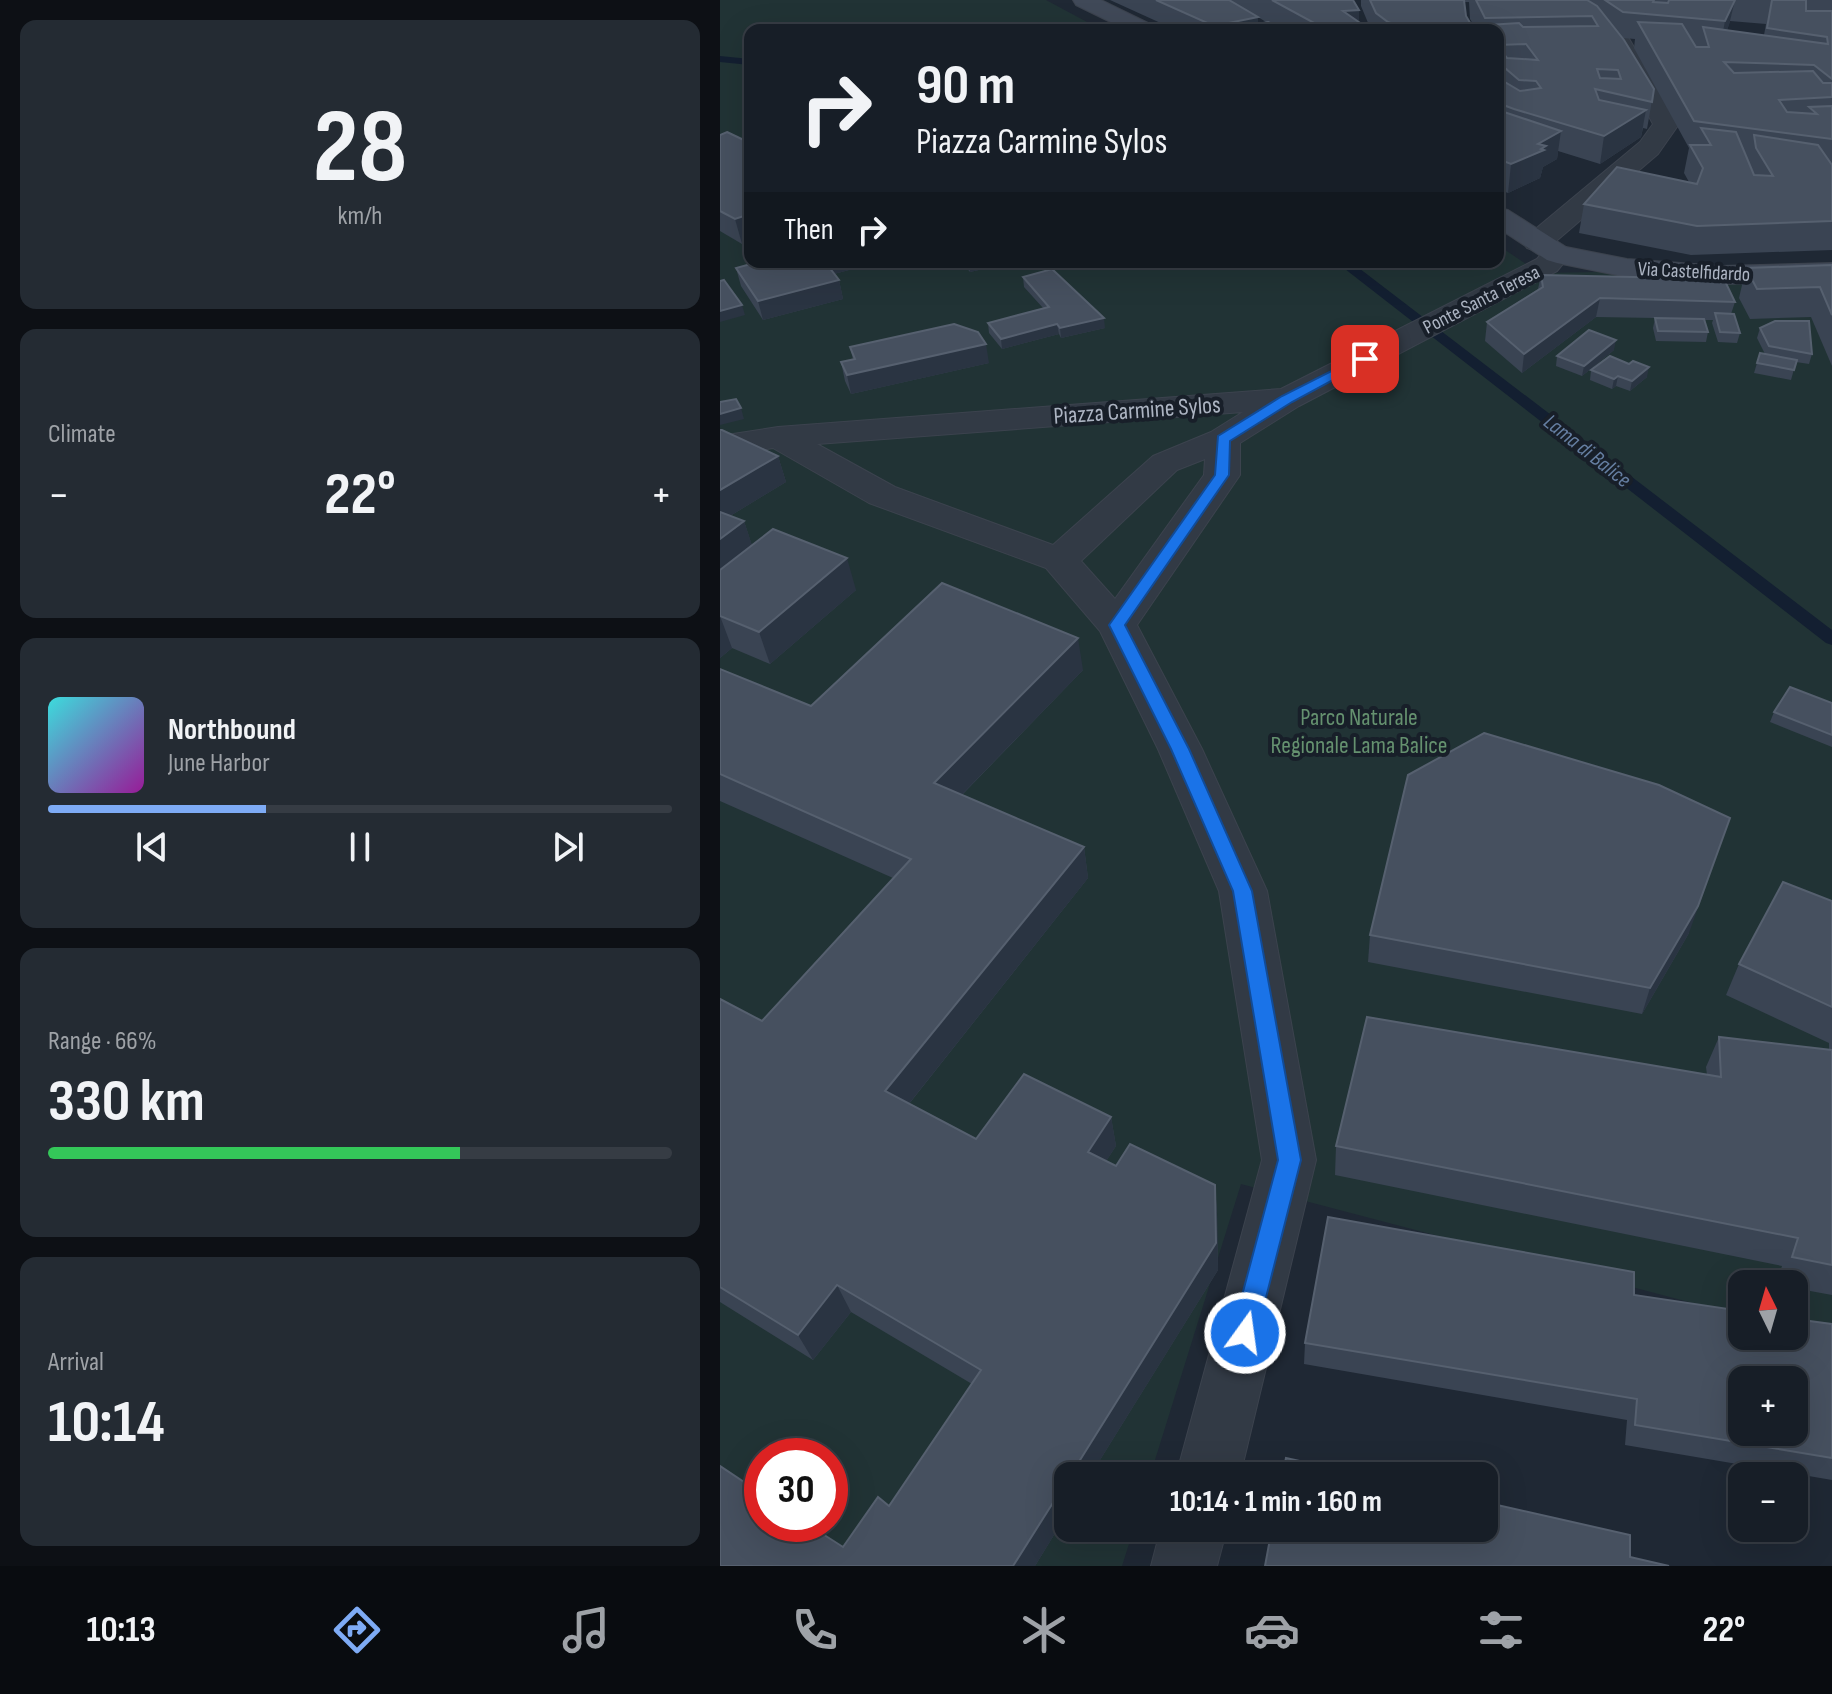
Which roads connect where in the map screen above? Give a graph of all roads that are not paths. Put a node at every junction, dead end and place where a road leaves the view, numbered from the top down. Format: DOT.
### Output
graph roads {
  1 [pos="1084,0"];
  2 [pos="1569,0"];
  3 [pos="1132,24"];
  4 [pos="1620,42"];
  5 [pos="1645,43"];
  6 [pos="1504,221"];
  7 [pos="1547,254"];
  8 [pos="1832,272"];
  9 [pos="1287,399"];
  10 [pos="778,437"];
  11 [pos="1223,439"];
  12 [pos="720,446"];
  13 [pos="1059,560"];
  14 [pos="1117,625"];
  15 [pos="1212,1462"];
  16 [pos="1190,1542"];
  17 [pos="1184,1566"];
  1 -- 3 [label="street"];
  2 -- 4 [label="street"];
  4 -- 5 [label="street"];
  4 -- 7 [label="street, Ponte Santa Teresa"];
  6 -- 7 [label="street"];
  7 -- 8 [label="street, Via Castelfidardo"];
  7 -- 9 [label="street, Ponte Santa Teresa"];
  9 -- 10 [label="street, Piazza Carmine Sylos"];
  9 -- 11 [label="street, Piazza Carmine Sylos"];
  10 -- 12 [label="street, Piazza Carmine Sylos"];
  10 -- 13 [label="street"];
  11 -- 13 [label="street"];
  11 -- 14 [label="street, Piazza Carmine Sylos"];
  13 -- 14 [label="street"];
  14 -- 15 [label="street"];
  16 -- 17 [label="street"];
}
